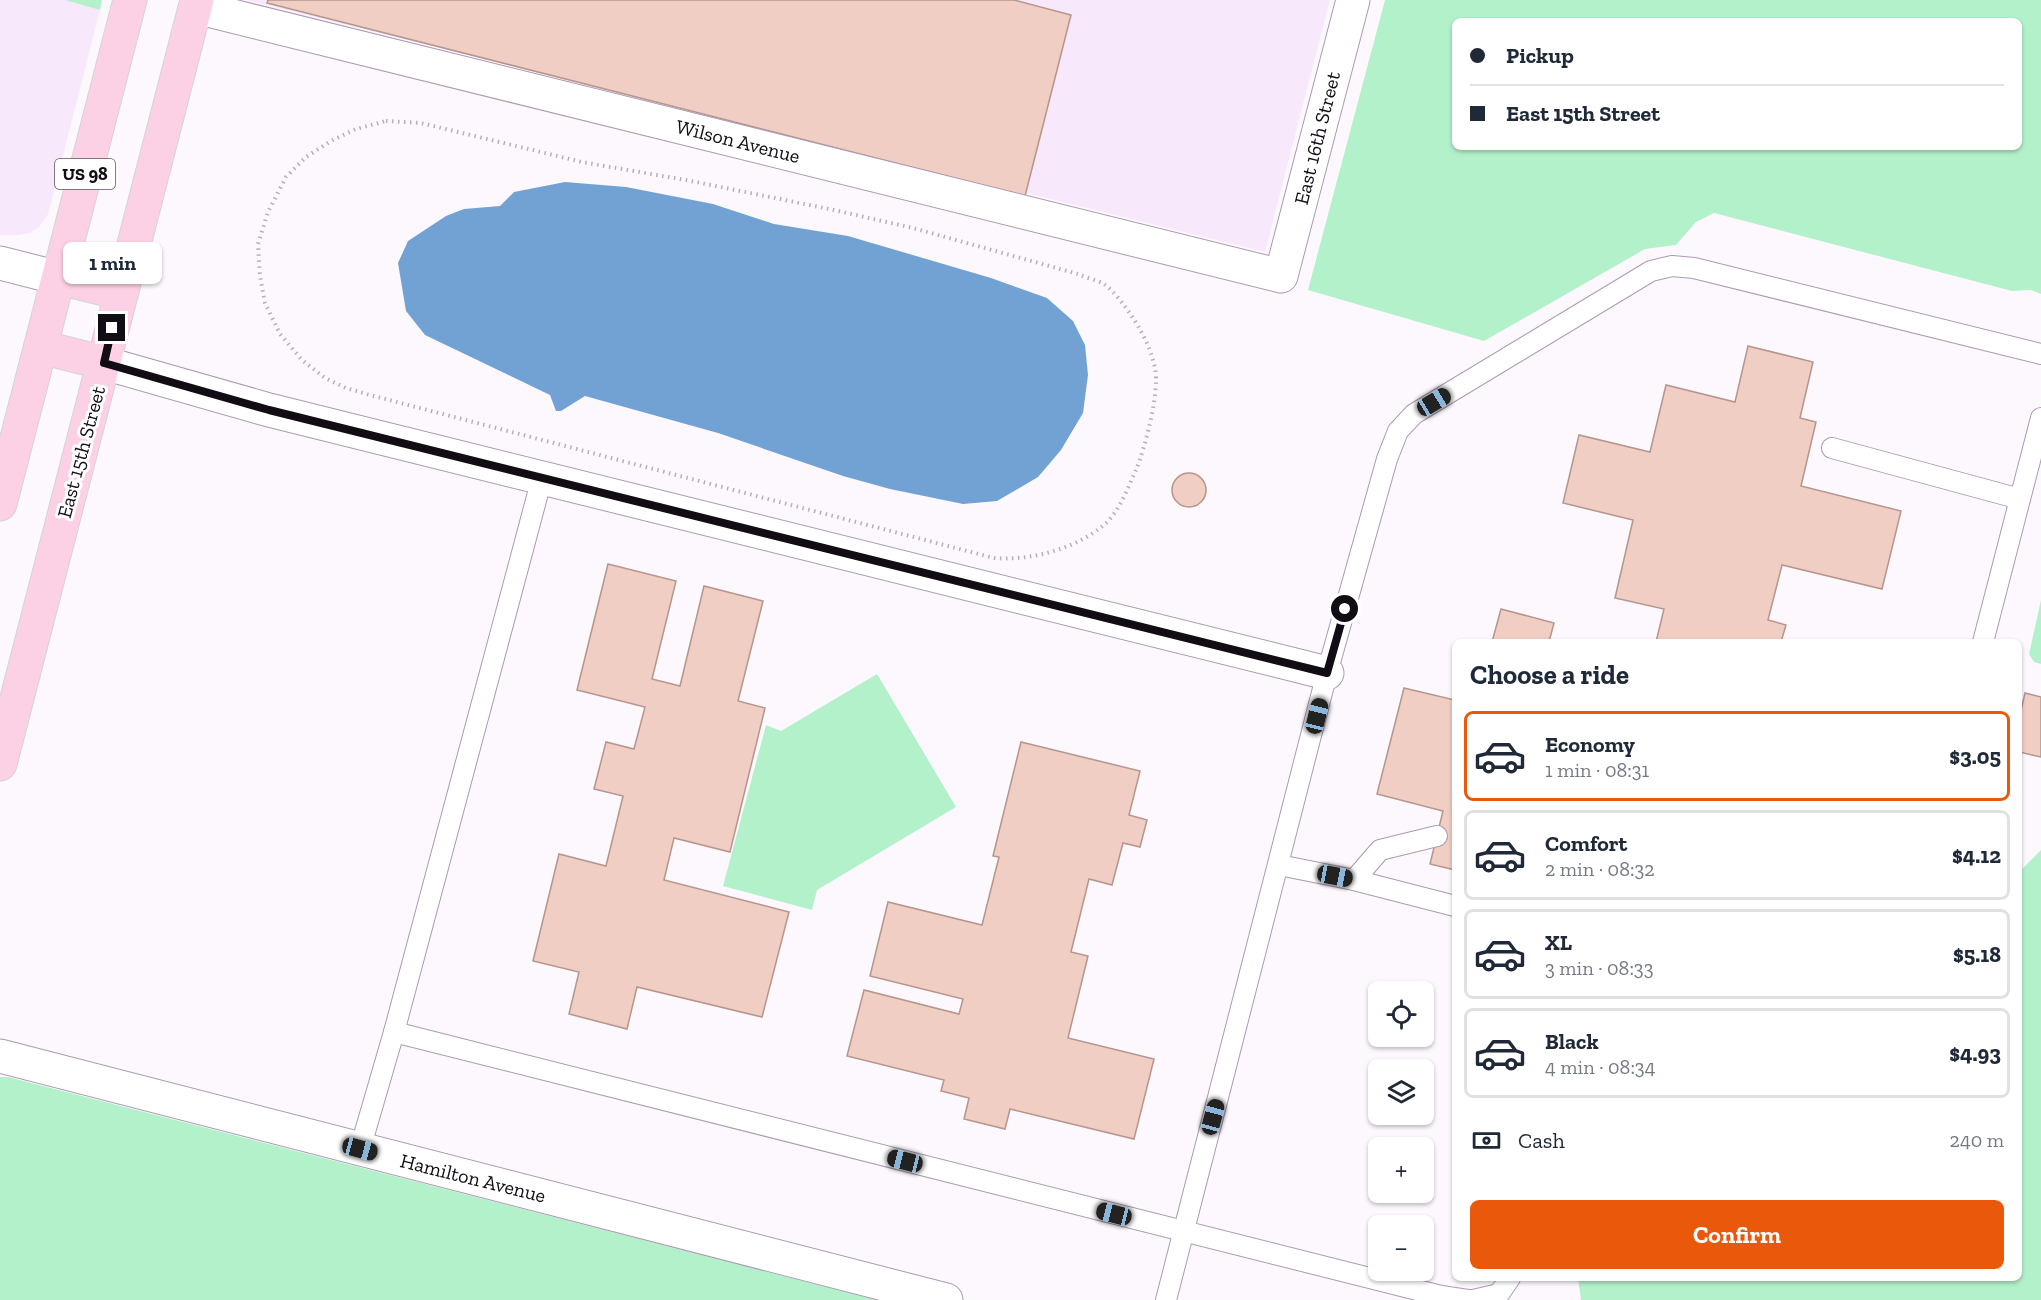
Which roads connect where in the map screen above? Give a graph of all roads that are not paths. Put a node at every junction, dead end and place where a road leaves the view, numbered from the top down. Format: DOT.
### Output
graph roads {
  1 [pos="130,0"];
  2 [pos="1353,0"];
  3 [pos="188,2"];
  4 [pos="0,263"];
  5 [pos="1281,276"];
  6 [pos="59,278"];
  7 [pos="121,293"];
  8 [pos="41,347"];
  9 [pos="2041,354"];
  10 [pos="104,363"];
  11 [pos="2041,418"];
  12 [pos="1832,448"];
  13 [pos="542,478"];
  14 [pos="2020,499"];
  15 [pos="0,504"];
  16 [pos="1984,639"];
  17 [pos="1327,673"];
  18 [pos="0,764"];
  19 [pos="1437,836"];
  20 [pos="1279,865"];
  21 [pos="1354,880"];
  22 [pos="1452,905"];
  23 [pos="394,1032"];
  24 [pos="0,1056"];
  25 [pos="360,1149"];
  26 [pos="1184,1232"];
  27 [pos="1508,1281"];
  28 [pos="946,1300"];
  29 [pos="1166,1300"];
  30 [pos="1468,1300"];
  31 [pos="1473,1300"];
  1 -- 6 [label="main road, US 98"];
  2 -- 5 [label="street, East 16th Street"];
  3 -- 5 [label="street, Wilson Avenue"];
  3 -- 7 [label="main road, East 15th Street"];
  4 -- 6 [label="street"];
  6 -- 7 [label="main road"];
  6 -- 8 [label="main road, US 98"];
  7 -- 10 [label="main road, East 15th Street"];
  8 -- 10 [label="main road"];
  8 -- 15 [label="main road, US 98"];
  9 -- 17 [label="lane"];
  10 -- 13 [label="street"];
  10 -- 18 [label="main road, East 15th Street"];
  11 -- 14 [label="lane"];
  12 -- 14 [label="lane"];
  13 -- 17 [label="street"];
  13 -- 23 [label="lane"];
  14 -- 16 [label="lane"];
  17 -- 20 [label="lane"];
  19 -- 21 [label="lane"];
  20 -- 21 [label="lane"];
  20 -- 26 [label="lane"];
  21 -- 22 [label="lane"];
  23 -- 25 [label="lane"];
  23 -- 26 [label="lane"];
  24 -- 25 [label="street, Hamilton Avenue"];
  25 -- 28 [label="street, Hamilton Avenue"];
  26 -- 29 [label="lane"];
  26 -- 30 [label="lane"];
  27 -- 31 [label="lane"];
}
